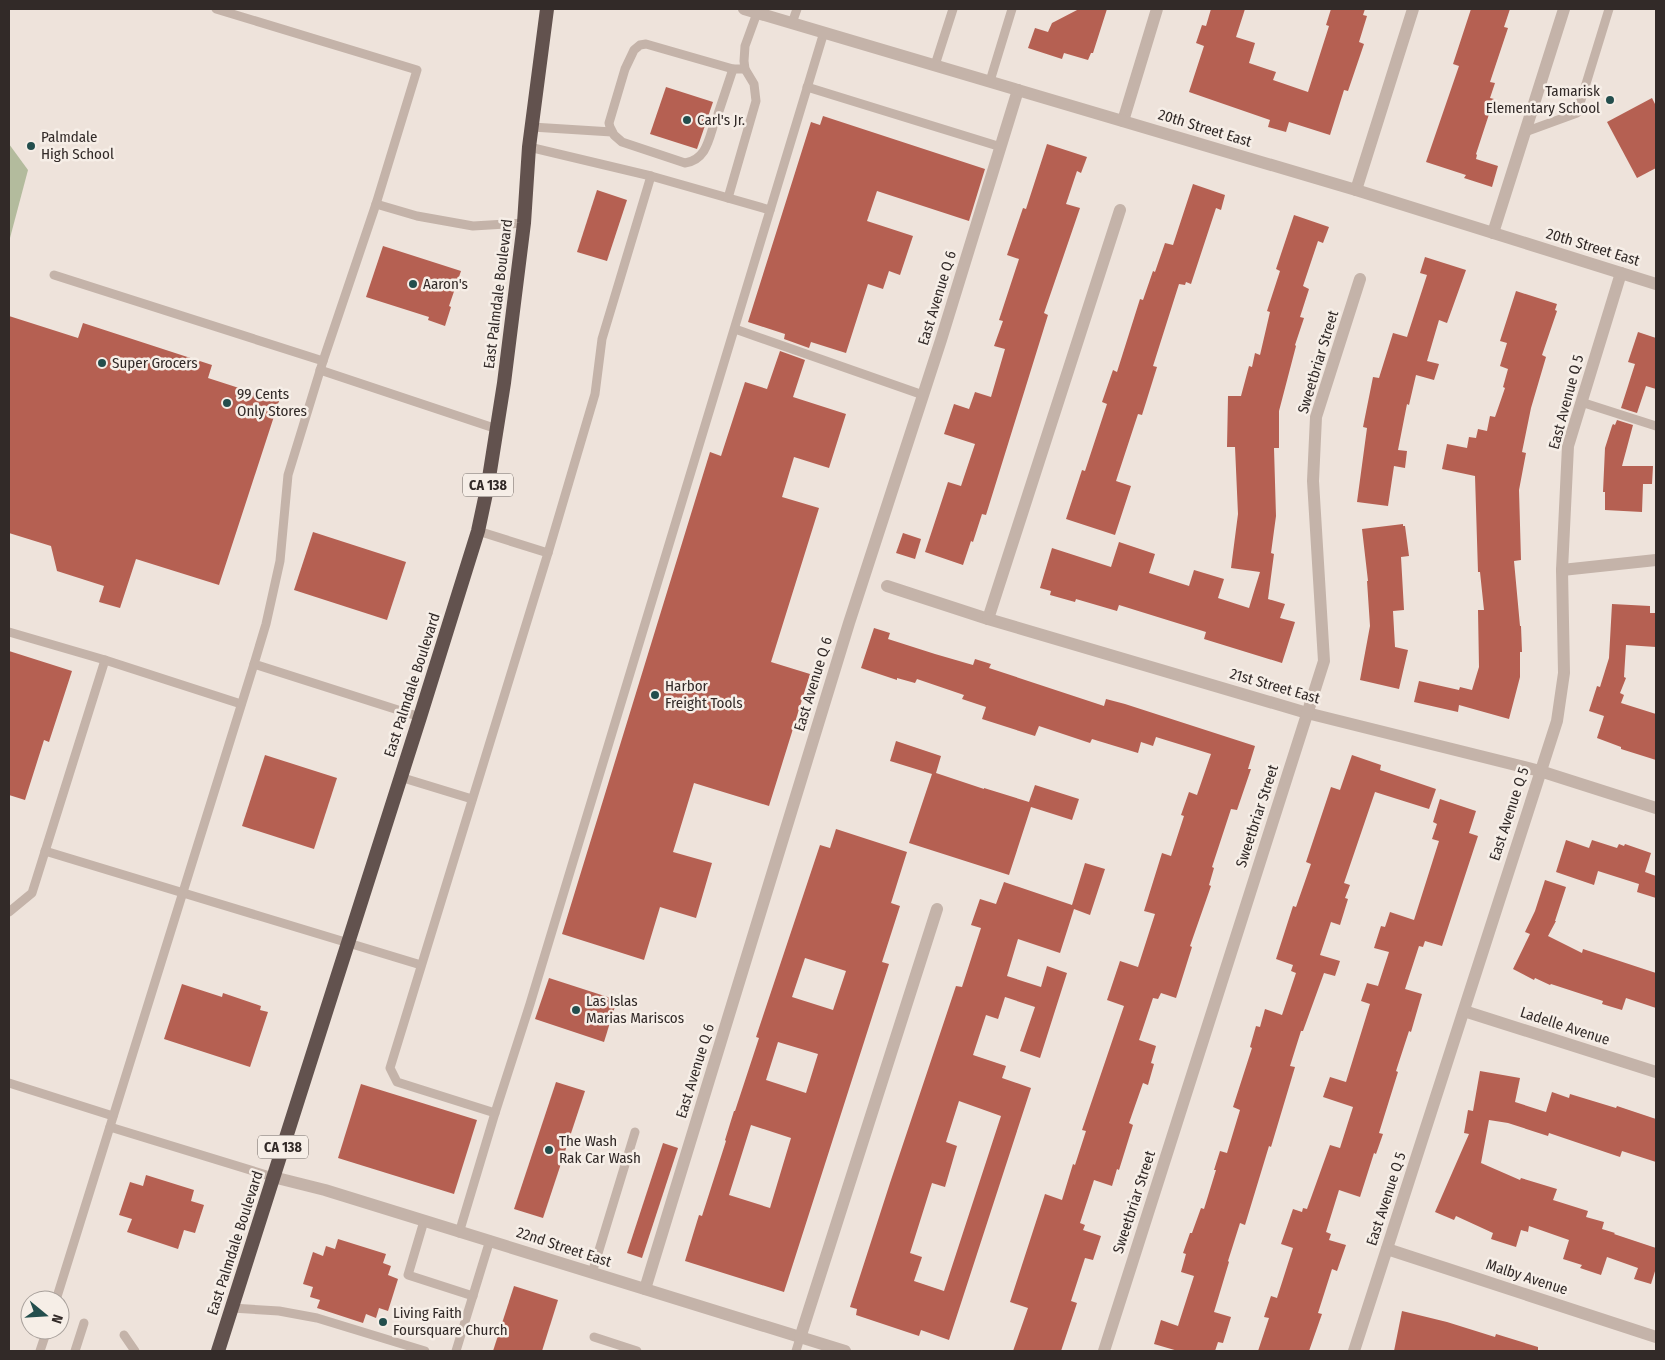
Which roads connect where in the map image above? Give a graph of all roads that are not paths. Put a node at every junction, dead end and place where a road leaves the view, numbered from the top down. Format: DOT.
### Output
graph roads {
  1 [pos="216,9"];
  2 [pos="547,9"];
  3 [pos="744,9"];
  4 [pos="797,9"];
  5 [pos="953,9"];
  6 [pos="1012,9"];
  7 [pos="1157,9"];
  8 [pos="1413,9"];
  9 [pos="1564,9"];
  10 [pos="1609,9"];
  11 [pos="757,13"];
  12 [pos="792,23"];
  13 [pos="824,32"];
  14 [pos="935,65"];
  15 [pos="733,69"];
  16 [pos="745,69"];
  17 [pos="990,82"];
  18 [pos="807,87"];
  19 [pos="1018,90"];
  20 [pos="718,114"];
  21 [pos="1123,121"];
  22 [pos="532,127"];
  23 [pos="713,127"];
  24 [pos="612,132"];
  25 [pos="1525,132"];
  26 [pos="529,147"];
  27 [pos="1001,147"];
  28 [pos="651,176"];
  29 [pos="1356,190"];
  30 [pos="728,198"];
  31 [pos="376,204"];
  32 [pos="770,210"];
  33 [pos="1120,210"];
  34 [pos="524,223"];
  35 [pos="1493,233"];
  36 [pos="1621,273"];
  37 [pos="54,275"];
  38 [pos="1360,279"];
  39 [pos="1656,284"];
  40 [pos="735,329"];
  41 [pos="321,366"];
  42 [pos="923,395"];
  43 [pos="1581,402"];
  44 [pos="1656,426"];
  45 [pos="497,429"];
  46 [pos="478,531"];
  47 [pos="548,553"];
  48 [pos="1656,560"];
  49 [pos="1562,570"];
  50 [pos="887,586"];
  51 [pos="988,619"];
  52 [pos="9,632"];
  53 [pos="105,660"];
  54 [pos="254,664"];
  55 [pos="241,704"];
  56 [pos="1307,713"];
  57 [pos="420,717"];
  58 [pos="1540,771"];
  59 [pos="400,777"];
  60 [pos="472,799"];
  61 [pos="1656,808"];
  62 [pos="45,851"];
  63 [pos="182,893"];
  64 [pos="937,910"];
  65 [pos="9,912"];
  66 [pos="348,943"];
  67 [pos="421,965"];
  68 [pos="1464,1011"];
  69 [pos="1656,1072"];
  70 [pos="9,1083"];
  71 [pos="495,1113"];
  72 [pos="114,1116"];
  73 [pos="110,1128"];
  74 [pos="635,1132"];
  75 [pos="273,1176"];
  76 [pos="424,1221"];
  77 [pos="459,1233"];
  78 [pos="490,1240"];
  79 [pos="1387,1249"];
  80 [pos="592,1273"];
  81 [pos="645,1289"];
  82 [pos="59,1290"];
  83 [pos="473,1296"];
  84 [pos="232,1308"];
  85 [pos="84,1323"];
  86 [pos="124,1335"];
  87 [pos="594,1337"];
  88 [pos="1656,1337"];
  89 [pos="800,1338"];
  90 [pos="76,1351"];
  91 [pos="135,1351"];
  92 [pos="218,1351"];
  93 [pos="425,1351"];
  94 [pos="456,1351"];
  95 [pos="637,1351"];
  96 [pos="796,1351"];
  97 [pos="845,1351"];
  98 [pos="1104,1351"];
  99 [pos="1354,1351"];
  1 -- 31 [label="lane"];
  2 -- 22 [label="highway, East Palmdale Boulevard / CA 138"];
  3 -- 11 [label="street, 20th Street East"];
  4 -- 12 [label="lane"];
  5 -- 14 [label="lane"];
  6 -- 17 [label="lane"];
  7 -- 21 [label="street"];
  8 -- 29 [label="street"];
  9 -- 25 [label="street"];
  10 -- 25 [label="lane"];
  11 -- 12 [label="street, 20th Street East"];
  11 -- 16 [label="lane"];
  12 -- 13 [label="street, 20th Street East"];
  13 -- 14 [label="street, 20th Street East"];
  13 -- 18 [label="lane"];
  14 -- 17 [label="street, 20th Street East"];
  15 -- 16 [label="lane"];
  15 -- 20 [label="lane"];
  15 -- 24 [label="lane"];
  16 -- 30 [label="lane"];
  17 -- 19 [label="street, 20th Street East"];
  18 -- 27 [label="lane"];
  18 -- 32 [label="lane"];
  19 -- 21 [label="street, 20th Street East"];
  19 -- 27 [label="street, East Avenue Q 6"];
  21 -- 29 [label="street, 20th Street East"];
  22 -- 24 [label="lane"];
  22 -- 26 [label="highway, East Palmdale Boulevard / CA 138"];
  23 -- 24 [label="lane"];
  25 -- 35 [label="street"];
  26 -- 28 [label="lane"];
  26 -- 34 [label="highway, East Palmdale Boulevard / CA 138"];
  27 -- 42 [label="street, East Avenue Q 6"];
  28 -- 30 [label="lane"];
  28 -- 47 [label="lane"];
  29 -- 35 [label="street, 20th Street East"];
  30 -- 32 [label="lane"];
  31 -- 34 [label="lane"];
  31 -- 41 [label="lane"];
  32 -- 40 [label="lane"];
  33 -- 51 [label="street"];
  34 -- 45 [label="highway, East Palmdale Boulevard / CA 138"];
  35 -- 36 [label="street, 20th Street East"];
  36 -- 39 [label="street, 20th Street East"];
  36 -- 43 [label="street, East Avenue Q 5"];
  37 -- 41 [label="lane"];
  38 -- 56 [label="street, Sweetbriar Street"];
  40 -- 42 [label="lane"];
  40 -- 71 [label="lane"];
  41 -- 45 [label="lane"];
  41 -- 54 [label="lane"];
  42 -- 81 [label="street, East Avenue Q 6"];
  43 -- 44 [label="lane"];
  43 -- 49 [label="street, East Avenue Q 5"];
  45 -- 46 [label="highway, East Palmdale Boulevard / CA 138"];
  46 -- 47 [label="lane"];
  46 -- 57 [label="highway, East Palmdale Boulevard / CA 138"];
  47 -- 60 [label="lane"];
  48 -- 49 [label="street"];
  49 -- 58 [label="street, East Avenue Q 5"];
  50 -- 51 [label="street, 21st Street East"];
  51 -- 56 [label="street, 21st Street East"];
  52 -- 53 [label="lane"];
  53 -- 55 [label="lane"];
  53 -- 62 [label="lane"];
  54 -- 55 [label="lane"];
  54 -- 57 [label="lane"];
  55 -- 63 [label="lane"];
  56 -- 58 [label="street, 21st Street East"];
  56 -- 98 [label="street, Sweetbriar Street"];
  57 -- 59 [label="highway, East Palmdale Boulevard / CA 138"];
  58 -- 61 [label="street, 21st Street East"];
  58 -- 68 [label="street, East Avenue Q 5"];
  59 -- 60 [label="lane"];
  59 -- 66 [label="highway, East Palmdale Boulevard / CA 138"];
  60 -- 67 [label="lane"];
  62 -- 63 [label="lane"];
  62 -- 65 [label="lane"];
  63 -- 66 [label="lane"];
  63 -- 72 [label="lane"];
  64 -- 89 [label="street"];
  66 -- 67 [label="lane"];
  66 -- 75 [label="highway, East Palmdale Boulevard / CA 138"];
  67 -- 71 [label="lane"];
  68 -- 69 [label="street, Ladelle Avenue"];
  68 -- 79 [label="street, East Avenue Q 5"];
  70 -- 72 [label="lane"];
  71 -- 77 [label="lane"];
  72 -- 73 [label="lane"];
  73 -- 75 [label="lane"];
  73 -- 82 [label="lane"];
  74 -- 80 [label="lane"];
  75 -- 76 [label="street, 22nd Street East"];
  75 -- 84 [label="highway, East Palmdale Boulevard / CA 138"];
  76 -- 77 [label="street, 22nd Street East"];
  76 -- 83 [label="lane"];
  77 -- 78 [label="street, 22nd Street East"];
  78 -- 80 [label="street, 22nd Street East"];
  78 -- 83 [label="lane"];
  79 -- 88 [label="street, Malby Avenue"];
  79 -- 99 [label="street, East Avenue Q 5"];
  80 -- 81 [label="street, 22nd Street East"];
  81 -- 89 [label="street, 22nd Street East"];
  83 -- 94 [label="lane"];
  84 -- 92 [label="highway, East Palmdale Boulevard / CA 138"];
  84 -- 93 [label="lane"];
  85 -- 90 [label="lane"];
  86 -- 91 [label="lane"];
  87 -- 95 [label="lane"];
  89 -- 96 [label="lane"];
  89 -- 97 [label="street, 22nd Street East"];
}
